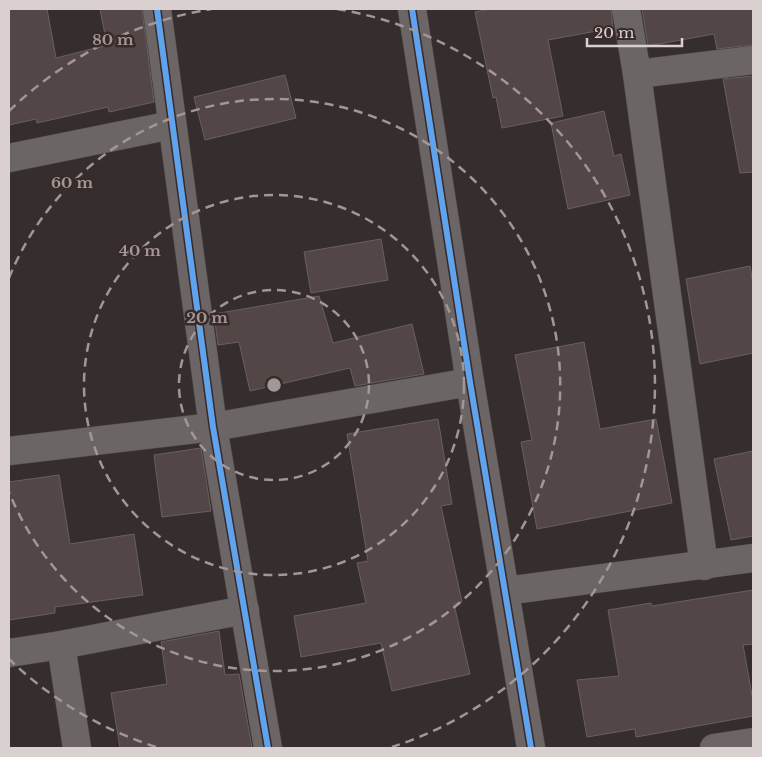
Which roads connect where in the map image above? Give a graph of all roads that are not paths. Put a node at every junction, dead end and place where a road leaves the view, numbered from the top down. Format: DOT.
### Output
graph roads {
  1 [pos="156,9"];
  2 [pos="412,9"];
  3 [pos="626,9"];
  4 [pos="753,60"];
  5 [pos="637,74"];
  6 [pos="172,125"];
  7 [pos="9,158"];
  8 [pos="470,382"];
  9 [pos="213,426"];
  10 [pos="9,451"];
  11 [pos="753,558"];
  12 [pos="704,566"];
  13 [pos="506,591"];
  14 [pos="245,610"];
  15 [pos="60,645"];
  16 [pos="9,653"];
  17 [pos="753,742"];
  18 [pos="77,748"];
  19 [pos="268,748"];
  20 [pos="531,748"];
  21 [pos="714,748"];
  1 -- 6 [label="street"];
  2 -- 8 [label="street"];
  3 -- 5 [label="street"];
  4 -- 5 [label="street"];
  5 -- 12 [label="street"];
  6 -- 7 [label="street"];
  6 -- 9 [label="street"];
  8 -- 9 [label="street"];
  8 -- 13 [label="street"];
  9 -- 10 [label="street"];
  9 -- 14 [label="street"];
  11 -- 12 [label="street"];
  12 -- 13 [label="street"];
  13 -- 20 [label="street"];
  14 -- 15 [label="street"];
  14 -- 19 [label="street"];
  15 -- 16 [label="street"];
  15 -- 18 [label="street"];
  17 -- 21 [label="street"];
}
